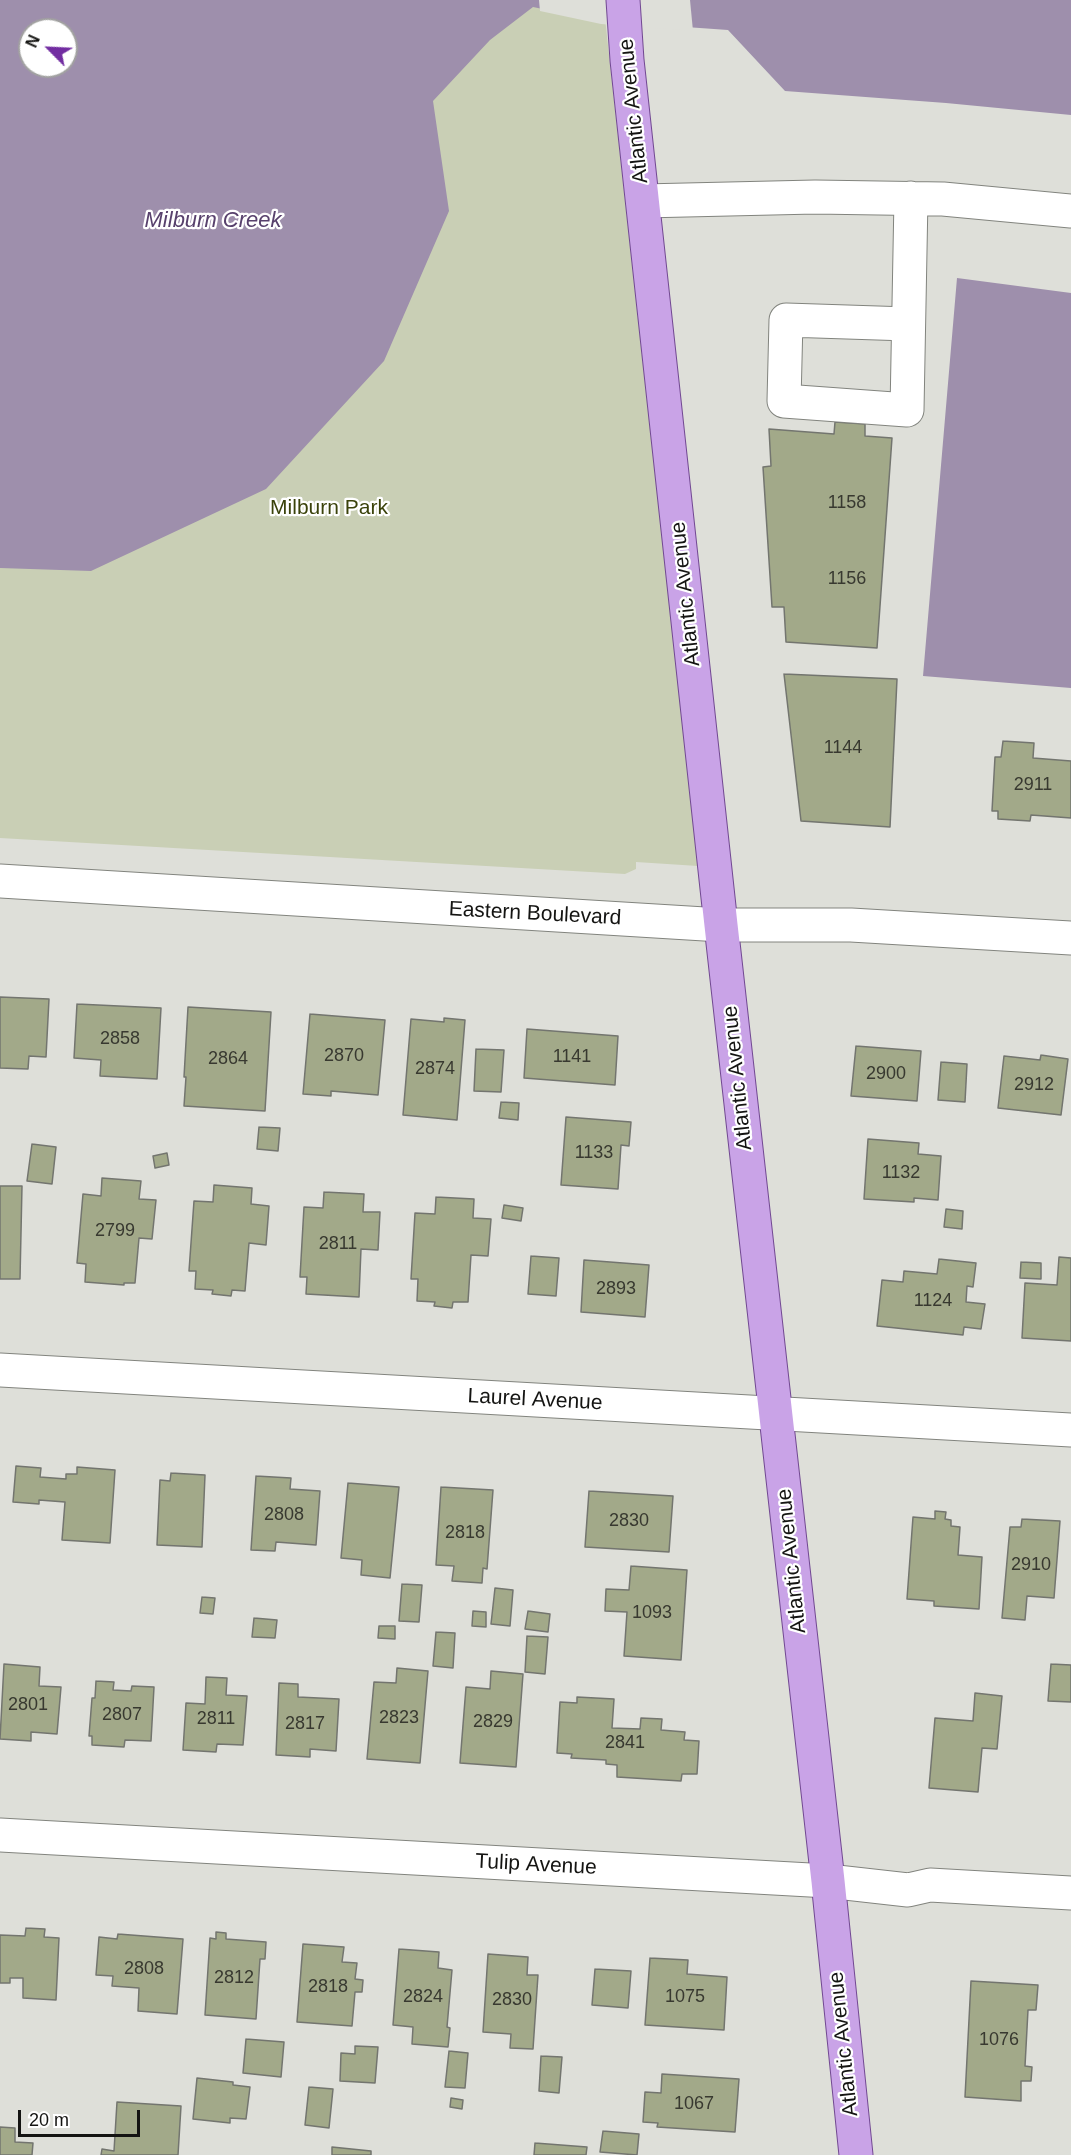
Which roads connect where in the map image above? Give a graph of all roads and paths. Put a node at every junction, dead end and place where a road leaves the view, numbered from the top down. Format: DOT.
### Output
graph roads {
  1 [pos="623,0"];
  2 [pos="911,198"];
  3 [pos="643,201"];
  4 [pos="1071,212"];
  5 [pos="908,324"];
  6 [pos="0,881"];
  7 [pos="720,925"];
  8 [pos="1071,938"];
  9 [pos="0,1370"];
  10 [pos="776,1414"];
  11 [pos="1071,1430"];
  12 [pos="0,1835"];
  13 [pos="828,1881"];
  14 [pos="1071,1893"];
  15 [pos="856,2155"];
  1 -- 3 [label="main road, Atlantic Avenue"];
  2 -- 3 [label="street"];
  2 -- 4 [label="street"];
  2 -- 5 [label="street"];
  3 -- 7 [label="main road, Atlantic Avenue"];
  6 -- 7 [label="street, Eastern Boulevard"];
  7 -- 8 [label="street, Eastern Boulevard"];
  7 -- 10 [label="main road, Atlantic Avenue"];
  9 -- 10 [label="street, Laurel Avenue"];
  10 -- 11 [label="street, Laurel Avenue"];
  10 -- 13 [label="main road, Atlantic Avenue"];
  12 -- 13 [label="street, Tulip Avenue"];
  13 -- 14 [label="street, Tulip Avenue"];
  13 -- 15 [label="main road, Atlantic Avenue"];
}
